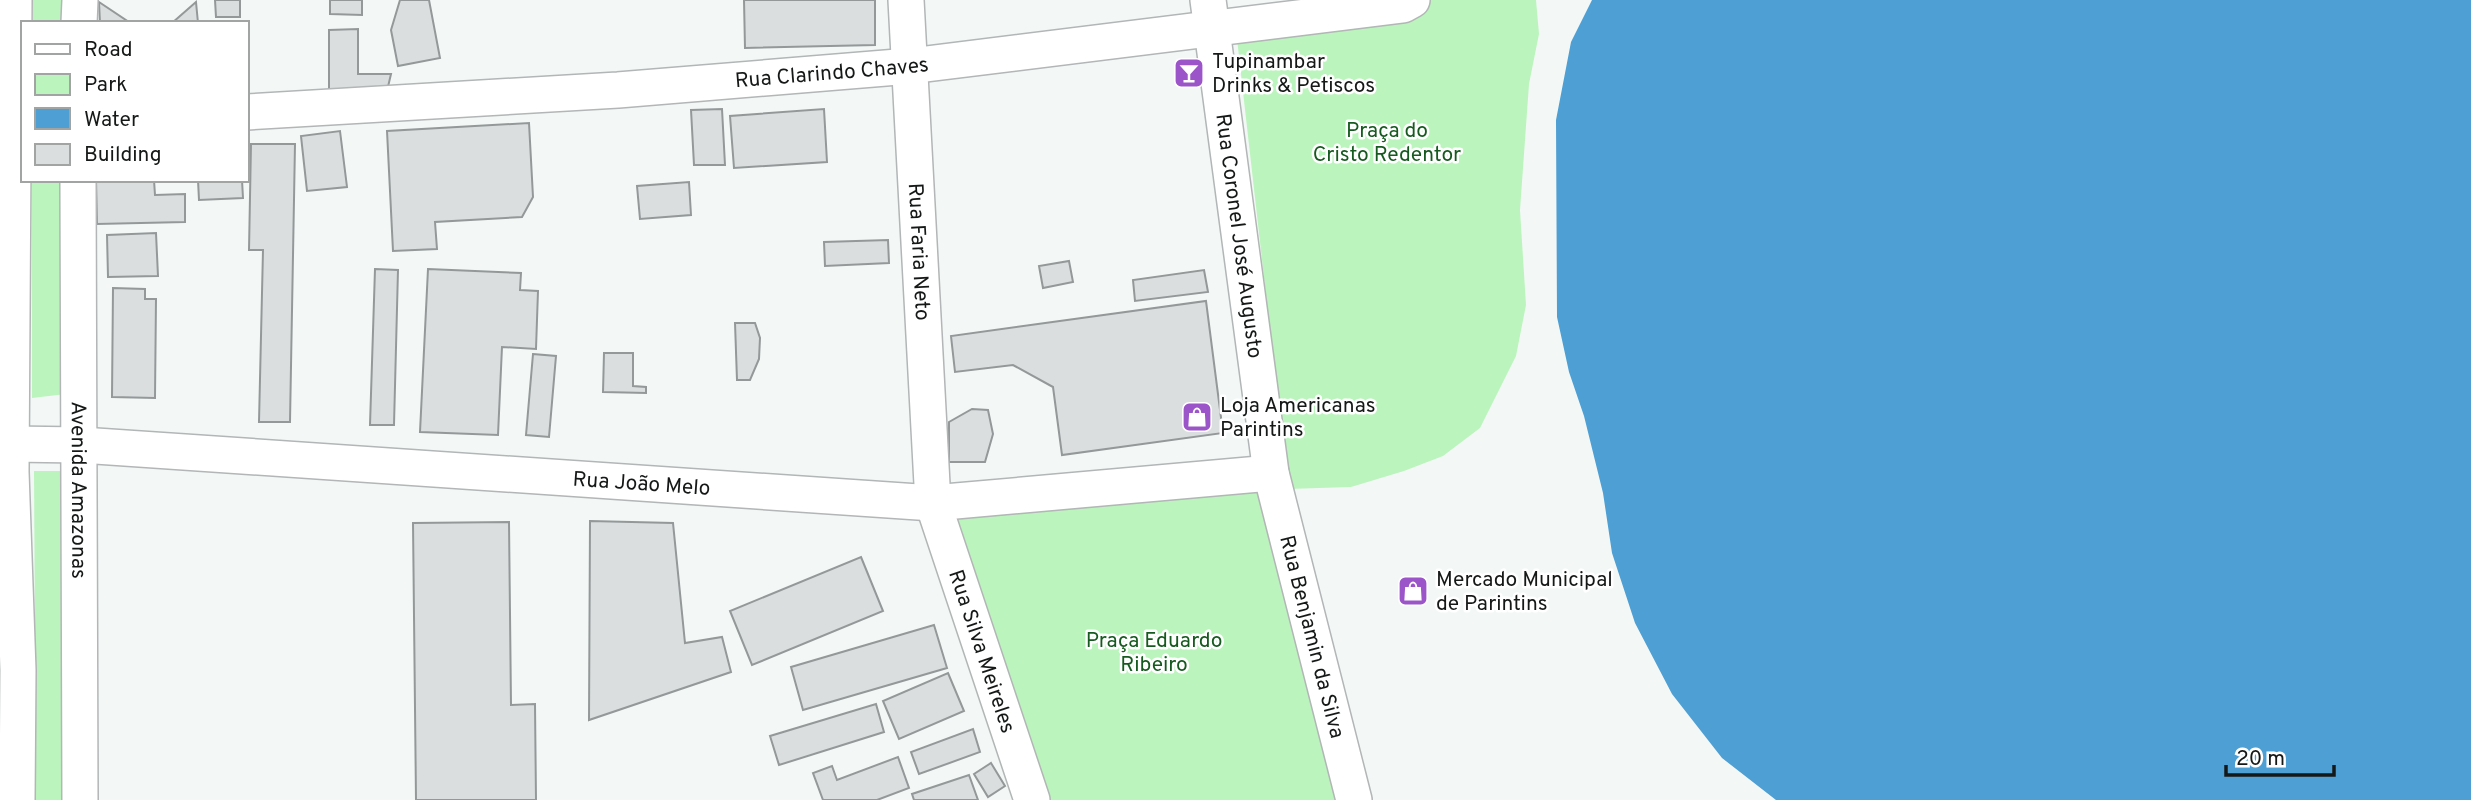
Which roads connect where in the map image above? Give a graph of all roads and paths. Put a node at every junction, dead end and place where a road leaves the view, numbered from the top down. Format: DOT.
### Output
graph roads {
  1 [pos="14,0"];
  2 [pos="80,0"];
  3 [pos="906,0"];
  4 [pos="1412,0"];
  5 [pos="1210,14"];
  6 [pos="79,21"];
  7 [pos="911,66"];
  8 [pos="248,112"];
  9 [pos="6,145"];
  10 [pos="78,182"];
  11 [pos="11,444"];
  12 [pos="81,445"];
  13 [pos="1271,473"];
  14 [pos="933,503"];
  15 [pos="9,670"];
  16 [pos="17,800"];
  17 [pos="80,800"];
  18 [pos="1032,800"];
  19 [pos="1354,800"];
  1 -- 9 [label="street"];
  2 -- 6 [label="street"];
  3 -- 7 [label="street, Rua Faria Neto"];
  4 -- 5 [label="street, Rua Clarindo Chaves"];
  5 -- 7 [label="street, Rua Clarindo Chaves"];
  5 -- 13 [label="street, Rua Coronel José Augusto"];
  7 -- 8 [label="street, Rua Clarindo Chaves"];
  7 -- 14 [label="street, Rua Faria Neto"];
  9 -- 11 [label="street"];
  10 -- 12 [label="street, Avenida Amazonas"];
  11 -- 12 [label="street, Rua João Melo"];
  11 -- 15 [label="street"];
  12 -- 14 [label="street, Rua João Melo"];
  12 -- 17 [label="street, Avenida Amazonas"];
  13 -- 14 [label="street, Rua João Melo"];
  13 -- 19 [label="street, Rua Benjamin da Silva"];
  14 -- 18 [label="street, Rua Silva Meireles"];
  15 -- 16 [label="street"];
}
